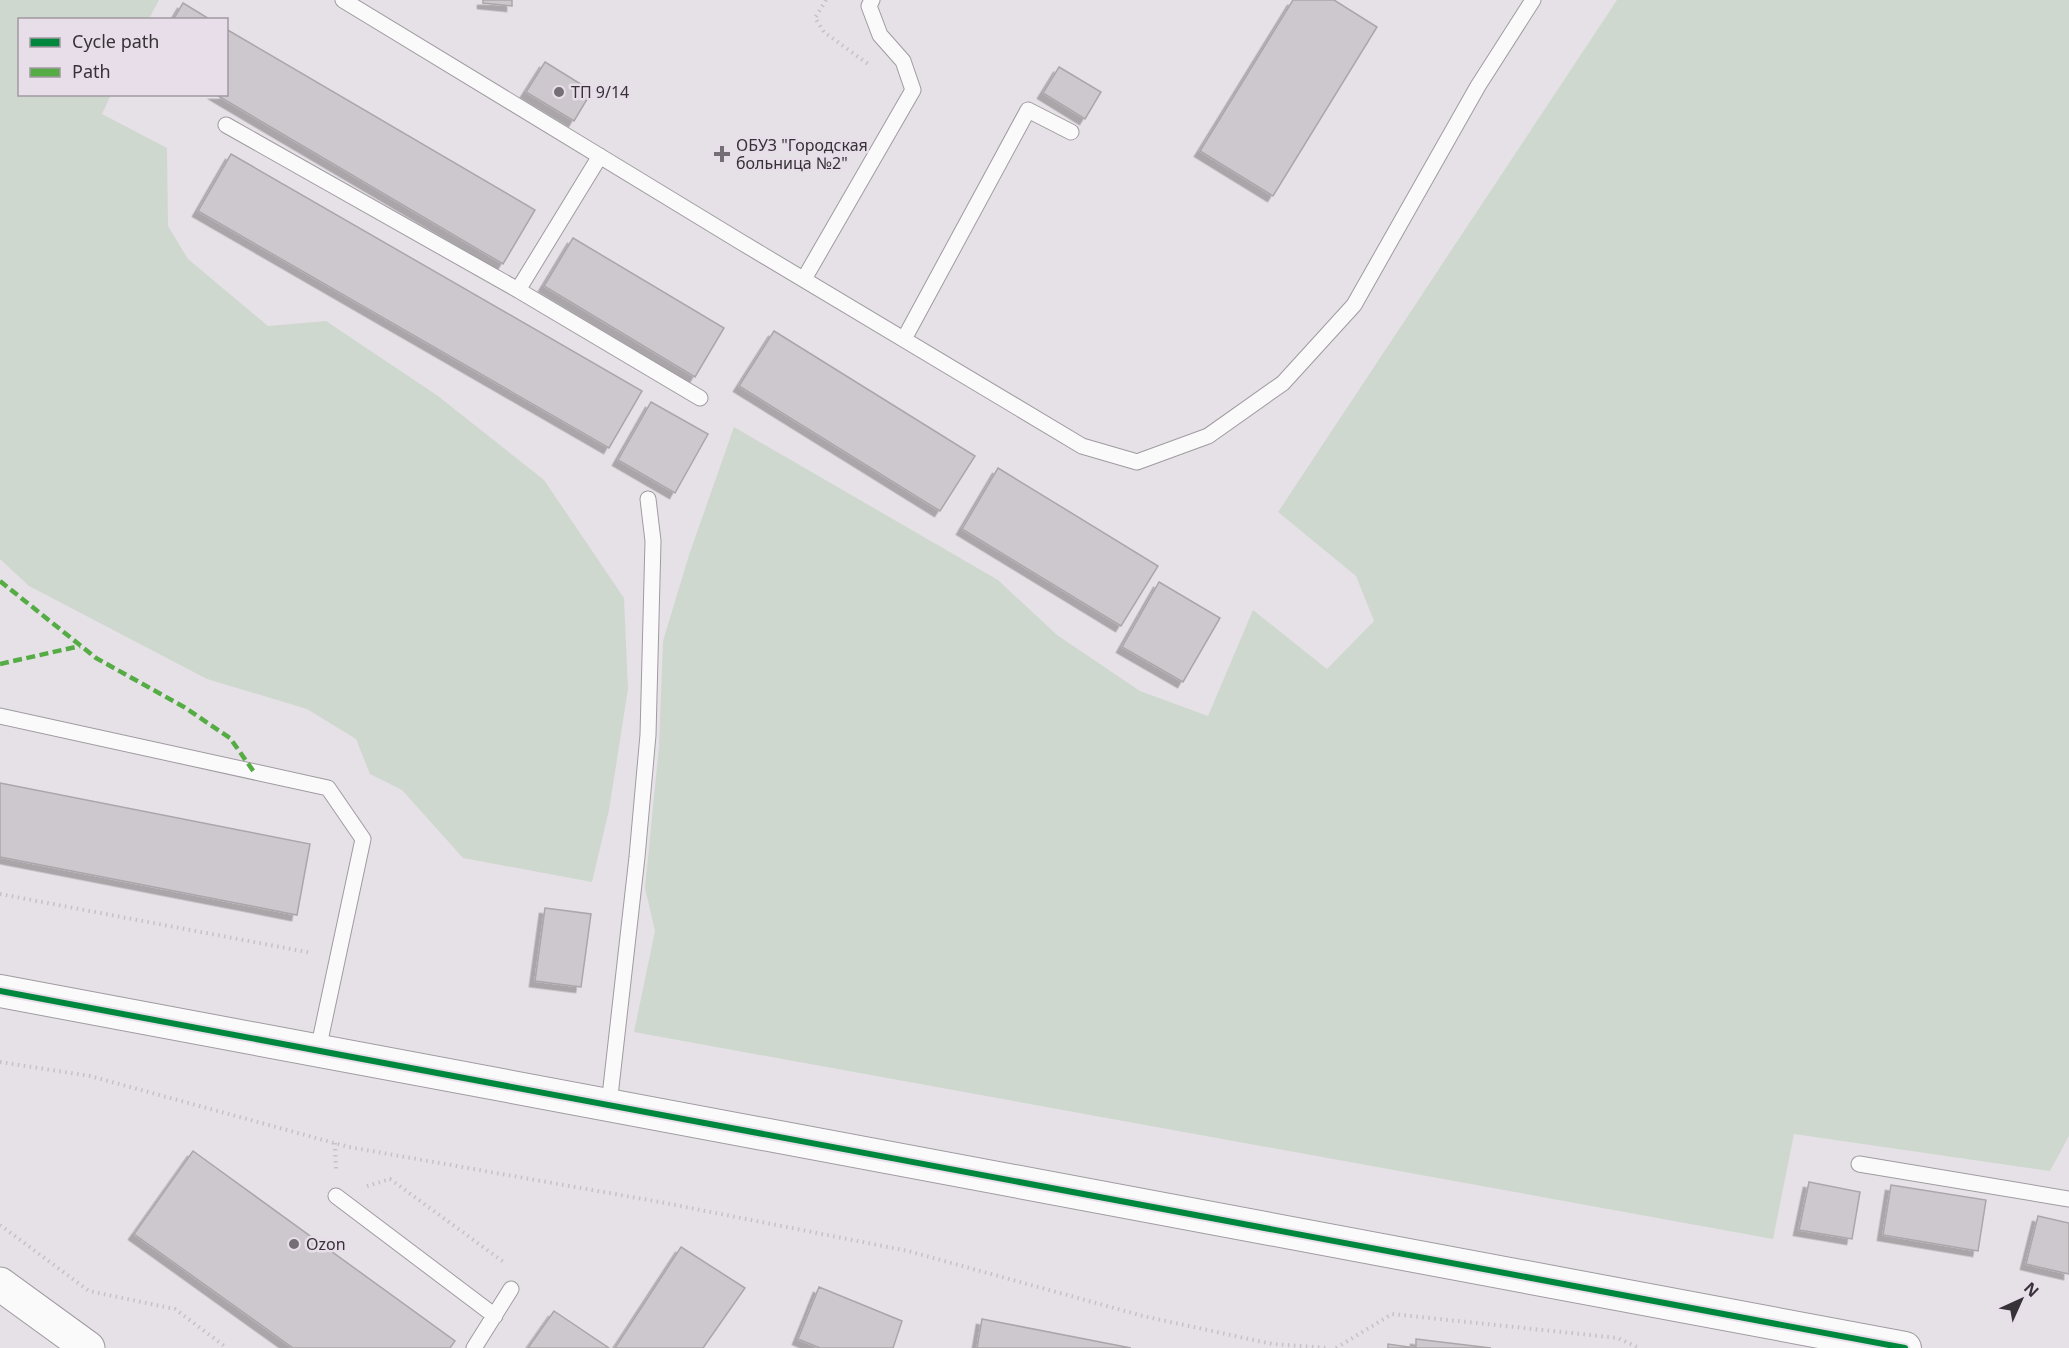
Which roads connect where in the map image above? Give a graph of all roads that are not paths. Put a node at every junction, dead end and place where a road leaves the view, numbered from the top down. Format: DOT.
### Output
graph roads {
  1 [pos="343,0"];
  2 [pos="872,0"];
  3 [pos="1533,0"];
  4 [pos="226,125"];
  5 [pos="1071,132"];
  6 [pos="600,156"];
  7 [pos="804,279"];
  8 [pos="518,290"];
  9 [pos="904,339"];
  10 [pos="700,398"];
  11 [pos="648,499"];
  12 [pos="0,716"];
  13 [pos="0,991"];
  14 [pos="318,1050"];
  15 [pos="609,1105"];
  16 [pos="1859,1164"];
  17 [pos="336,1196"];
  18 [pos="2069,1199"];
  19 [pos="0,1284"];
  20 [pos="511,1289"];
  21 [pos="495,1316"];
  22 [pos="88,1348"];
  23 [pos="474,1348"];
  24 [pos="1905,1348"];
  1 -- 6 [label="lane"];
  2 -- 7 [label="lane"];
  3 -- 9 [label="lane"];
  4 -- 8 [label="lane"];
  5 -- 9 [label="lane"];
  6 -- 7 [label="lane"];
  6 -- 8 [label="lane"];
  7 -- 9 [label="lane"];
  8 -- 10 [label="lane"];
  11 -- 15 [label="lane"];
  12 -- 14 [label="lane"];
  13 -- 14 [label="street"];
  14 -- 15 [label="street"];
  15 -- 24 [label="street"];
  16 -- 18 [label="lane"];
  17 -- 21 [label="lane"];
  19 -- 22 [label="main road"];
  20 -- 21 [label="lane"];
  21 -- 23 [label="lane"];
}
